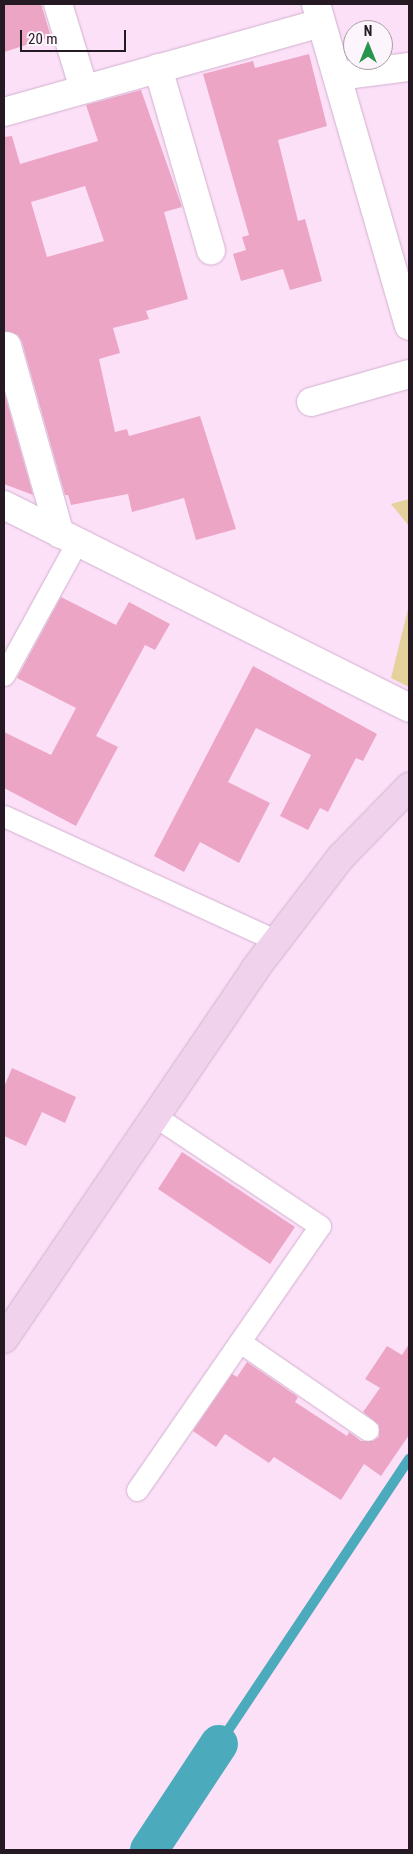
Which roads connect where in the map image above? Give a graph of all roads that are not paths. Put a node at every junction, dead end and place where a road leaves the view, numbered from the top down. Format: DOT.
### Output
graph roads {
  1 [pos="58,4"];
  2 [pos="318,13"];
  3 [pos="409,67"];
  4 [pos="158,68"];
  5 [pos="338,76"];
  6 [pos="84,89"];
  7 [pos="4,112"];
  8 [pos="210,250"];
  9 [pos="409,326"];
  10 [pos="7,346"];
  11 [pos="409,374"];
  12 [pos="311,402"];
  13 [pos="4,505"];
  14 [pos="69,538"];
  15 [pos="4,675"];
  16 [pos="409,708"];
  17 [pos="409,787"];
  18 [pos="4,816"];
  19 [pos="277,941"];
  20 [pos="155,1116"];
  21 [pos="4,1339"];
  22 [pos="240,1342"];
  23 [pos="368,1430"];
  24 [pos="137,1490"];
  1 -- 6 [label="street"];
  2 -- 4 [label="street"];
  2 -- 5 [label="street"];
  3 -- 5 [label="street"];
  4 -- 6 [label="street"];
  4 -- 8 [label="street"];
  5 -- 9 [label="street"];
  6 -- 7 [label="street"];
  10 -- 14 [label="street"];
  11 -- 12 [label="street"];
  13 -- 14 [label="street"];
  14 -- 15 [label="lane"];
  14 -- 16 [label="street"];
  17 -- 19 [label="street"];
  18 -- 19 [label="lane"];
  19 -- 20 [label="street"];
  20 -- 21 [label="street"];
  20 -- 22 [label="lane"];
  22 -- 23 [label="lane"];
  22 -- 24 [label="lane"];
}
